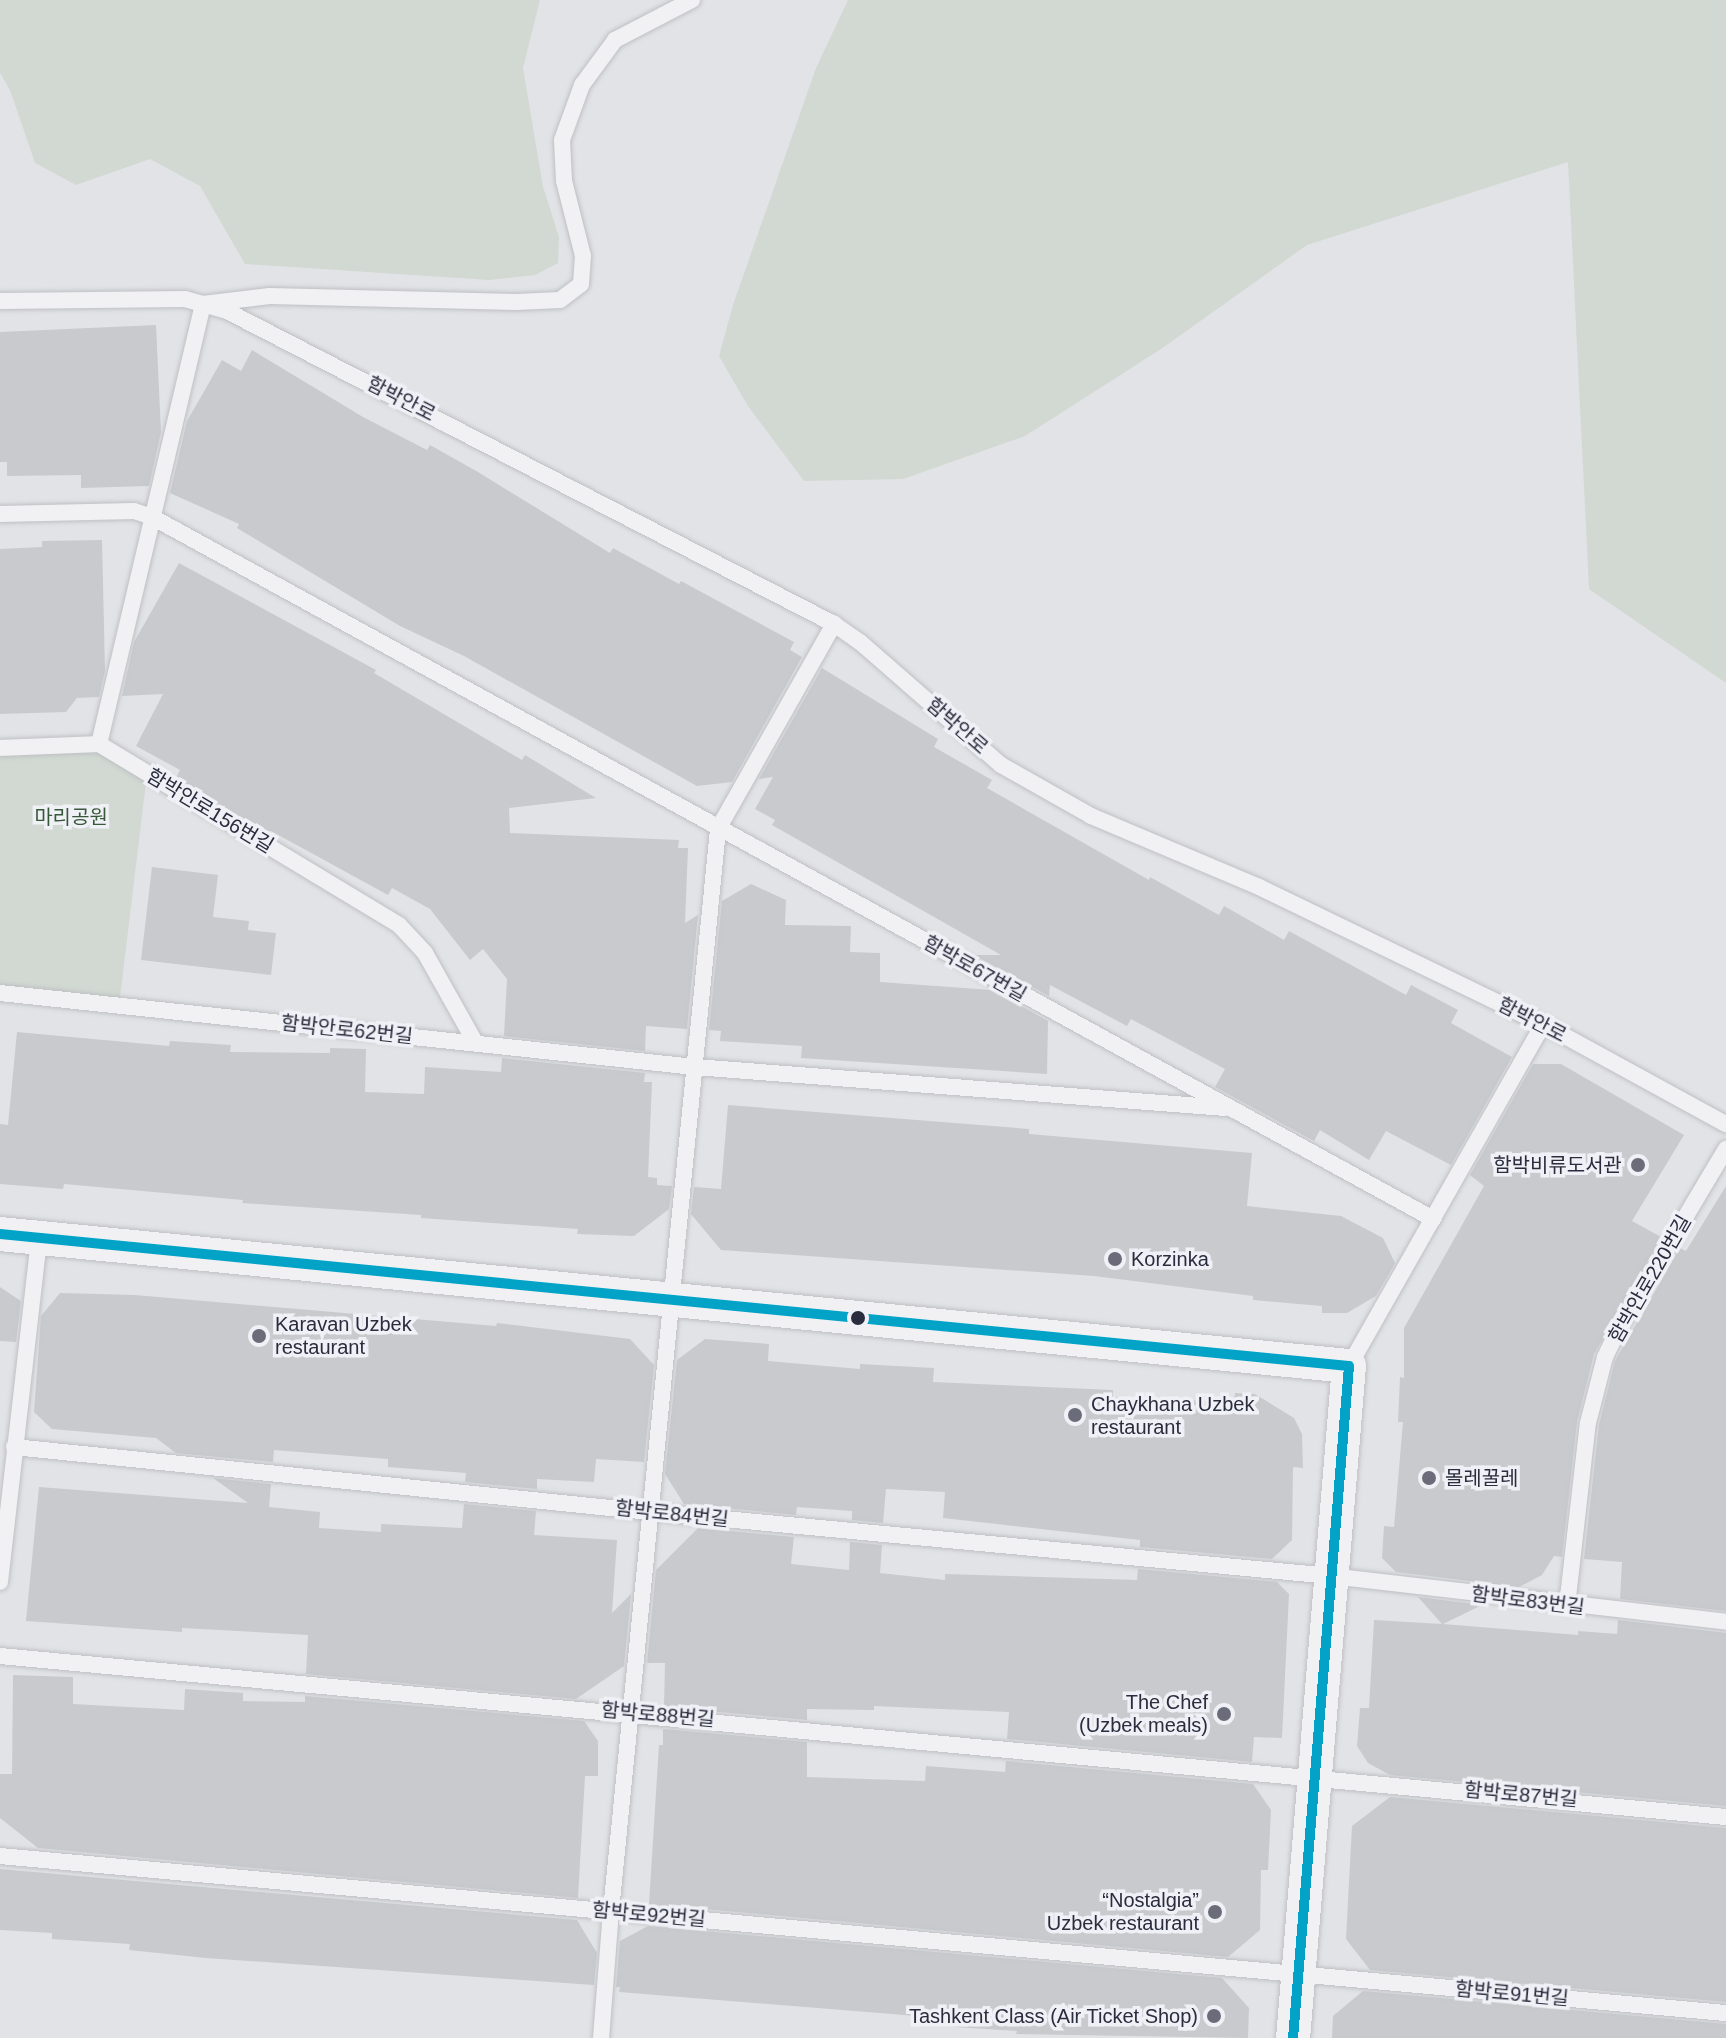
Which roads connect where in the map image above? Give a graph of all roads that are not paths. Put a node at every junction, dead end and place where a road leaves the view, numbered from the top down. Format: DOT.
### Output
graph roads {
  1 [pos="692,0"];
  2 [pos="0,301"];
  3 [pos="203,304"];
  4 [pos="0,514"];
  5 [pos="152,517"];
  6 [pos="834,624"];
  7 [pos="99,744"];
  8 [pos="0,748"];
  9 [pos="718,829"];
  10 [pos="0,993"];
  11 [pos="1543,1024"];
  12 [pos="476,1044"];
  13 [pos="695,1067"];
  14 [pos="1231,1109"];
  15 [pos="1726,1124"];
  16 [pos="1726,1149"];
  17 [pos="1433,1219"];
  18 [pos="0,1234"];
  19 [pos="39,1238"];
  20 [pos="671,1300"];
  21 [pos="1349,1366"];
  22 [pos="14,1447"];
  23 [pos="650,1512"];
  24 [pos="1331,1576"];
  25 [pos="0,1582"];
  26 [pos="1567,1606"];
  27 [pos="1726,1622"];
  28 [pos="0,1656"];
  29 [pos="631,1712"];
  30 [pos="1315,1776"];
  31 [pos="1726,1817"];
  32 [pos="0,1856"];
  33 [pos="611,1911"];
  34 [pos="1298,1976"];
  35 [pos="1726,2013"];
  36 [pos="601,2038"];
  37 [pos="1293,2038"];
  1 -- 3 [label="lane, 함박안로"];
  2 -- 3 [label="lane, 함박안로"];
  3 -- 5 [label="lane"];
  3 -- 6 [label="lane, 함박안로"];
  4 -- 5 [label="lane"];
  5 -- 7 [label="lane"];
  5 -- 9 [label="lane"];
  6 -- 9 [label="lane"];
  6 -- 11 [label="lane, 함박안로"];
  7 -- 8 [label="lane"];
  7 -- 12 [label="lane, 함박안로156번길"];
  9 -- 13 [label="lane"];
  9 -- 14 [label="lane, 함박로67번길"];
  10 -- 12 [label="lane, 함박안로62번길"];
  11 -- 15 [label="lane, 함박안로"];
  11 -- 17 [label="lane"];
  12 -- 13 [label="lane, 함박안로62번길"];
  13 -- 14 [label="lane, 함박로67번길"];
  13 -- 20 [label="lane"];
  14 -- 17 [label="lane, 함박로67번길"];
  16 -- 26 [label="lane, 함박안로220번길"];
  17 -- 21 [label="lane"];
  18 -- 19 [label="street"];
  19 -- 20 [label="street"];
  19 -- 22 [label="lane"];
  20 -- 21 [label="street"];
  20 -- 23 [label="lane"];
  21 -- 24 [label="street"];
  22 -- 23 [label="lane, 함박로84번길"];
  22 -- 25 [label="lane"];
  23 -- 24 [label="lane, 함박로84번길"];
  23 -- 29 [label="lane"];
  24 -- 26 [label="lane, 함박로83번길"];
  24 -- 30 [label="street"];
  26 -- 27 [label="lane, 함박로83번길"];
  28 -- 29 [label="lane, 함박로88번길"];
  29 -- 30 [label="lane, 함박로88번길"];
  29 -- 33 [label="lane"];
  30 -- 31 [label="lane, 함박로87번길"];
  30 -- 34 [label="street"];
  32 -- 33 [label="lane, 함박로92번길"];
  33 -- 34 [label="lane, 함박로92번길"];
  33 -- 36 [label="lane"];
  34 -- 35 [label="lane, 함박로91번길"];
  34 -- 37 [label="street"];
}
